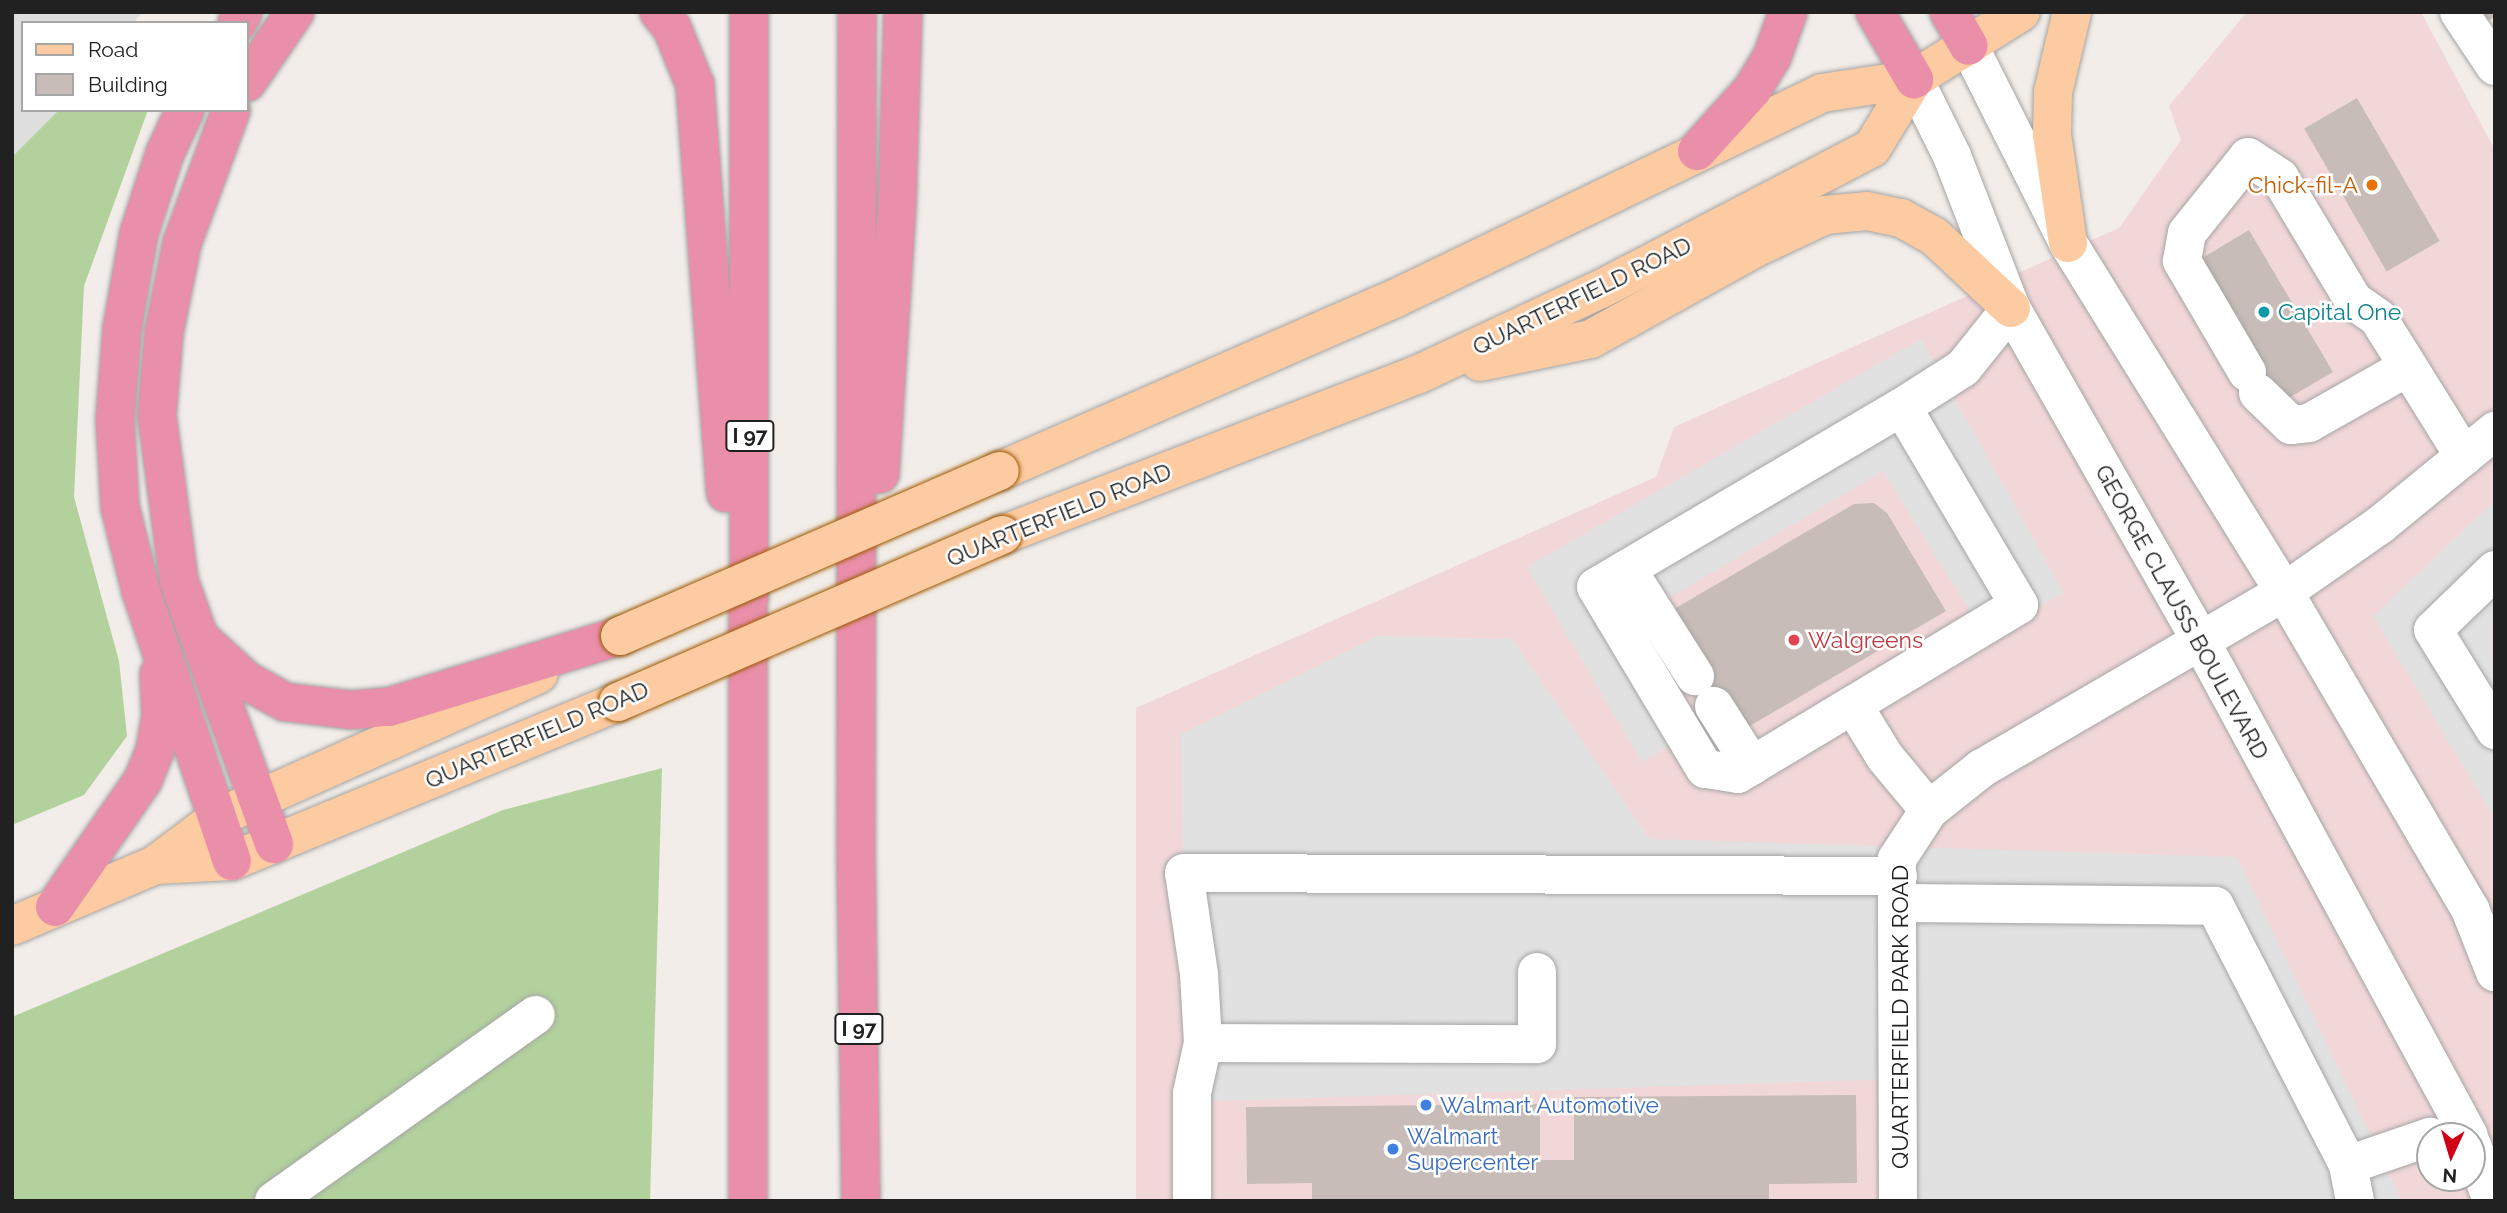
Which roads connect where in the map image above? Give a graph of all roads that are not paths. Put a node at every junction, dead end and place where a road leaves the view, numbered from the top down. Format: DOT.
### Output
graph roads {
  1 [pos="295,12"];
  2 [pos="659,12"];
  3 [pos="749,12"];
  4 [pos="857,12"];
  5 [pos="903,12"];
  6 [pos="1788,12"];
  7 [pos="1875,12"];
  8 [pos="1949,12"];
  9 [pos="2021,12"];
  10 [pos="2072,12"];
  11 [pos="2459,12"];
  12 [pos="1969,46"];
  13 [pos="2495,66"];
  14 [pos="1914,79"];
  15 [pos="248,81"];
  16 [pos="185,112"];
  17 [pos="230,112"];
  18 [pos="1697,151"];
  19 [pos="2068,243"];
  20 [pos="2011,308"];
  21 [pos="2408,367"];
  22 [pos="1416,375"];
  23 [pos="1902,407"];
  24 [pos="2495,431"];
  25 [pos="2464,456"];
  26 [pos="1627,569"];
  27 [pos="2495,570"];
  28 [pos="2284,592"];
  29 [pos="620,636"];
  30 [pos="199,637"];
  31 [pos="2199,638"];
  32 [pos="158,644"];
  33 [pos="1853,705"];
  34 [pos="2495,730"];
  35 [pos="1752,766"];
  36 [pos="260,802"];
  37 [pos="1929,810"];
  38 [pos="219,817"];
  39 [pos="274,844"];
  40 [pos="856,856"];
  41 [pos="750,860"];
  42 [pos="232,861"];
  43 [pos="155,865"];
  44 [pos="1897,889"];
  45 [pos="2482,902"];
  46 [pos="55,906"];
  47 [pos="12,926"];
  48 [pos="1537,972"];
  49 [pos="2495,972"];
  50 [pos="536,1015"];
  51 [pos="1203,1043"];
  52 [pos="2456,1122"];
  53 [pos="2416,1152"];
  54 [pos="2351,1183"];
  55 [pos="274,1201"];
  56 [pos="748,1201"];
  57 [pos="861,1201"];
  58 [pos="1192,1201"];
  59 [pos="1898,1201"];
  1 -- 15 [label="highway"];
  2 -- 41 [label="highway"];
  3 -- 41 [label="highway, I 97"];
  4 -- 40 [label="highway, I 97"];
  5 -- 40 [label="highway"];
  6 -- 18 [label="highway"];
  7 -- 14 [label="highway"];
  8 -- 12 [label="highway"];
  9 -- 12 [label="main road, QUARTERFIELD ROAD"];
  10 -- 19 [label="main road"];
  11 -- 13 [label="street"];
  12 -- 14 [label="main road, QUARTERFIELD ROAD"];
  12 -- 19 [label="street"];
  14 -- 18 [label="main road, QUARTERFIELD ROAD"];
  14 -- 20 [label="street, GEORGE CLAUSS BOULEVARD"];
  14 -- 22 [label="main road, QUARTERFIELD ROAD"];
  16 -- 32 [label="highway"];
  17 -- 30 [label="highway"];
  18 -- 29 [label="main road, QUARTERFIELD ROAD, bridge"];
  19 -- 28 [label="street"];
  20 -- 22 [label="main road"];
  20 -- 23 [label="street"];
  20 -- 31 [label="street, GEORGE CLAUSS BOULEVARD"];
  21 -- 21 [label="street"];
  21 -- 25 [label="street"];
  22 -- 39 [label="main road, QUARTERFIELD ROAD, bridge"];
  23 -- 26 [label="street"];
  23 -- 33 [label="street"];
  24 -- 25 [label="street, QUARTERFIELD PARK ROAD"];
  25 -- 28 [label="street, QUARTERFIELD PARK ROAD"];
  26 -- 35 [label="street"];
  26 -- 35 [label="street"];
  27 -- 34 [label="street"];
  28 -- 31 [label="street, QUARTERFIELD PARK ROAD"];
  28 -- 45 [label="street"];
  29 -- 30 [label="highway"];
  29 -- 36 [label="main road, QUARTERFIELD ROAD"];
  30 -- 36 [label="highway"];
  31 -- 37 [label="street, QUARTERFIELD PARK ROAD"];
  31 -- 52 [label="street, GEORGE CLAUSS BOULEVARD"];
  32 -- 38 [label="highway"];
  32 -- 46 [label="highway"];
  33 -- 35 [label="street"];
  33 -- 37 [label="street"];
  36 -- 38 [label="main road, QUARTERFIELD ROAD"];
  36 -- 39 [label="highway"];
  37 -- 44 [label="street, QUARTERFIELD PARK ROAD"];
  38 -- 42 [label="highway"];
  38 -- 43 [label="main road, QUARTERFIELD ROAD"];
  39 -- 42 [label="main road, QUARTERFIELD ROAD"];
  40 -- 57 [label="highway, I 97"];
  41 -- 56 [label="highway, I 97"];
  42 -- 43 [label="main road, QUARTERFIELD ROAD"];
  43 -- 46 [label="main road, QUARTERFIELD ROAD"];
  44 -- 51 [label="street"];
  44 -- 54 [label="street"];
  44 -- 59 [label="street, QUARTERFIELD PARK ROAD"];
  45 -- 49 [label="street"];
  46 -- 47 [label="main road, QUARTERFIELD ROAD"];
  48 -- 51 [label="street"];
  50 -- 55 [label="street"];
  51 -- 58 [label="street"];
  53 -- 54 [label="street"];
}
